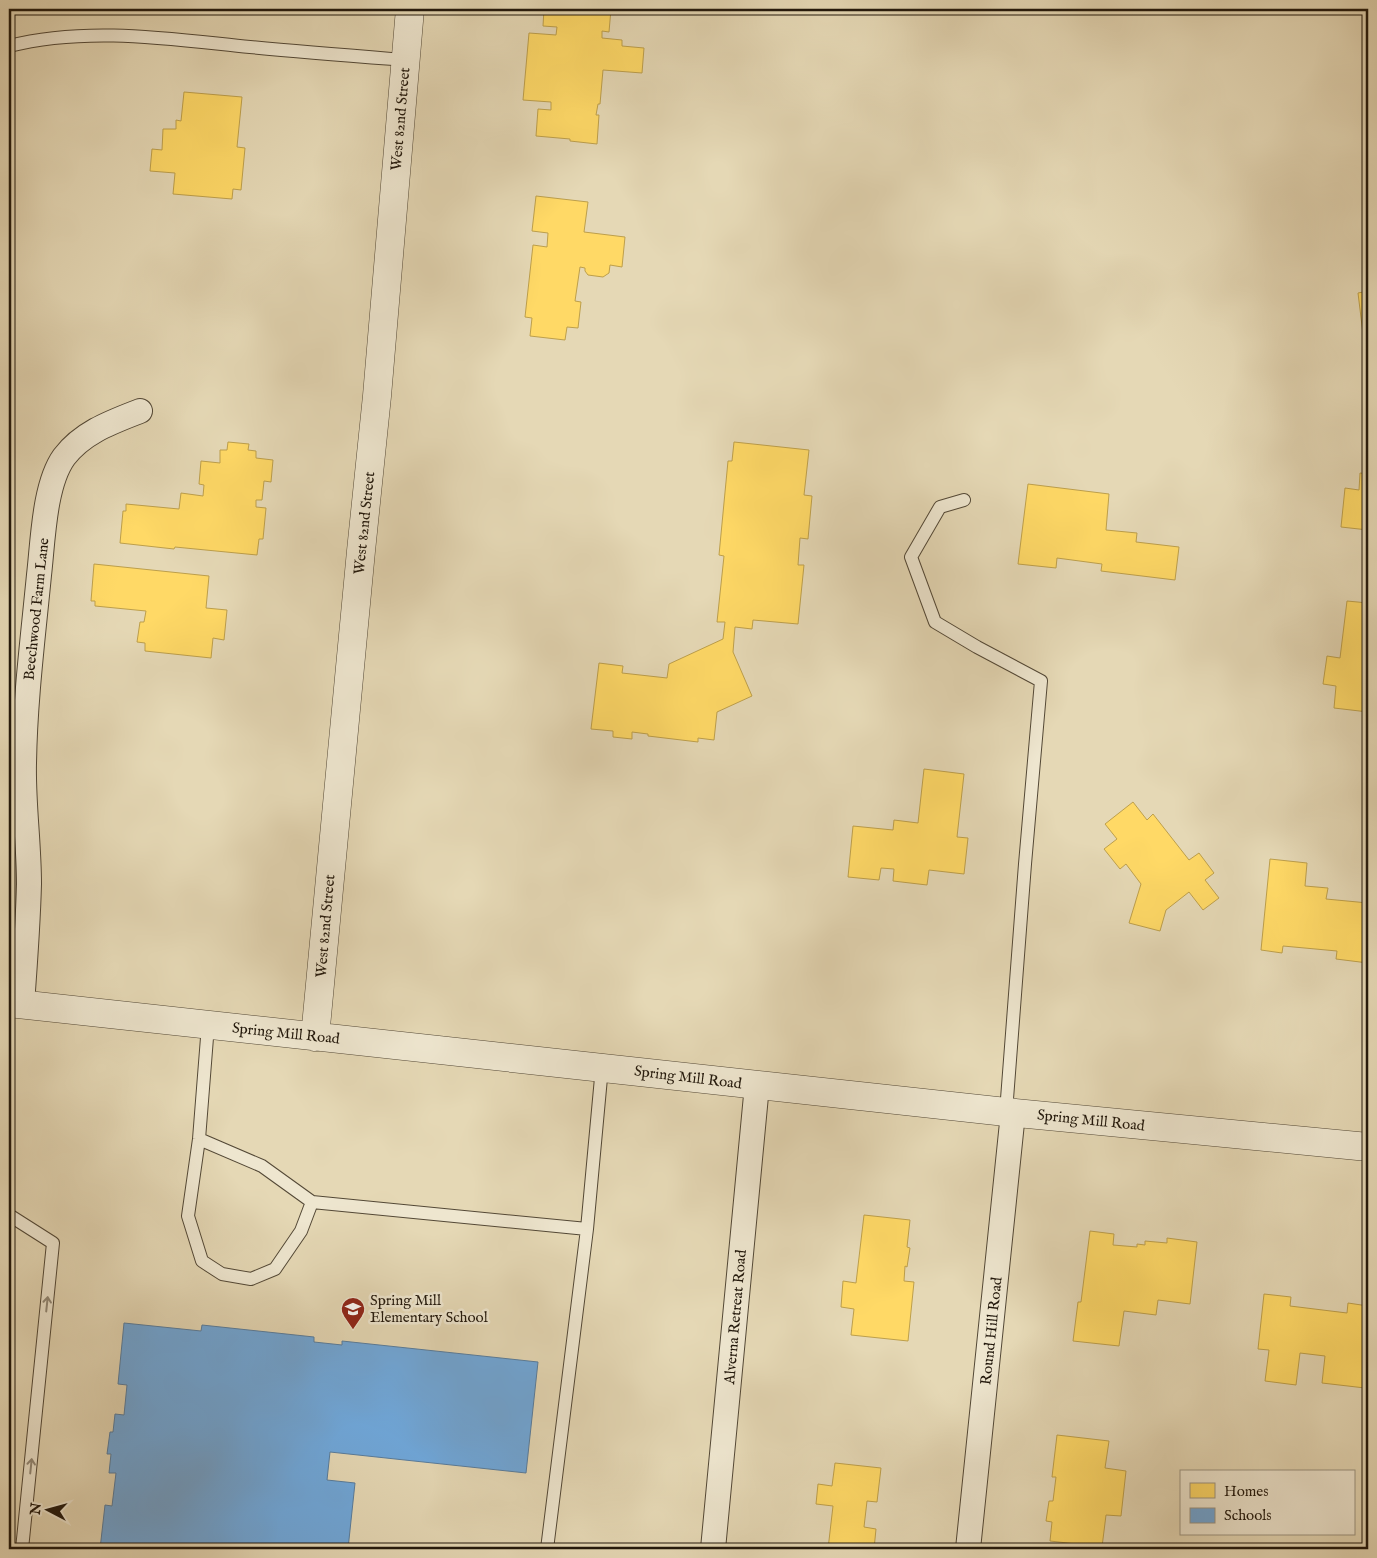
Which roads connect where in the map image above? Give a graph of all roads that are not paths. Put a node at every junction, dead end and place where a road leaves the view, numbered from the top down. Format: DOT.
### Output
graph roads {
  1 [pos="410,9"];
  2 [pos="9,46"];
  3 [pos="405,60"];
  4 [pos="140,410"];
  5 [pos="964,500"];
  6 [pos="15,1004"];
  7 [pos="208,1025"];
  8 [pos="315,1037"];
  9 [pos="602,1067"];
  10 [pos="757,1085"];
  11 [pos="1010,1112"];
  12 [pos="199,1139"];
  13 [pos="1368,1148"];
  14 [pos="312,1202"];
  15 [pos="9,1215"];
  16 [pos="587,1229"];
  17 [pos="22,1549"];
  18 [pos="548,1549"];
  19 [pos="713,1549"];
  20 [pos="968,1549"];
  1 -- 3 [label="street, West 82nd Street"];
  2 -- 3 [label="lane"];
  3 -- 8 [label="street, West 82nd Street"];
  4 -- 6 [label="street, Beechwood Farm Lane"];
  5 -- 11 [label="lane"];
  6 -- 7 [label="street, Spring Mill Road"];
  7 -- 8 [label="street, Spring Mill Road"];
  7 -- 12 [label="lane"];
  8 -- 9 [label="street, Spring Mill Road"];
  9 -- 10 [label="street, Spring Mill Road"];
  9 -- 16 [label="lane"];
  10 -- 11 [label="street, Spring Mill Road"];
  10 -- 19 [label="street, Alverna Retreat Road"];
  11 -- 13 [label="street, Spring Mill Road"];
  11 -- 20 [label="street, Round Hill Road"];
  12 -- 14 [label="lane"];
  12 -- 14 [label="lane"];
  14 -- 16 [label="lane"];
  17 -- 15 [label="lane, one-way"];
  16 -- 18 [label="lane"];
}
